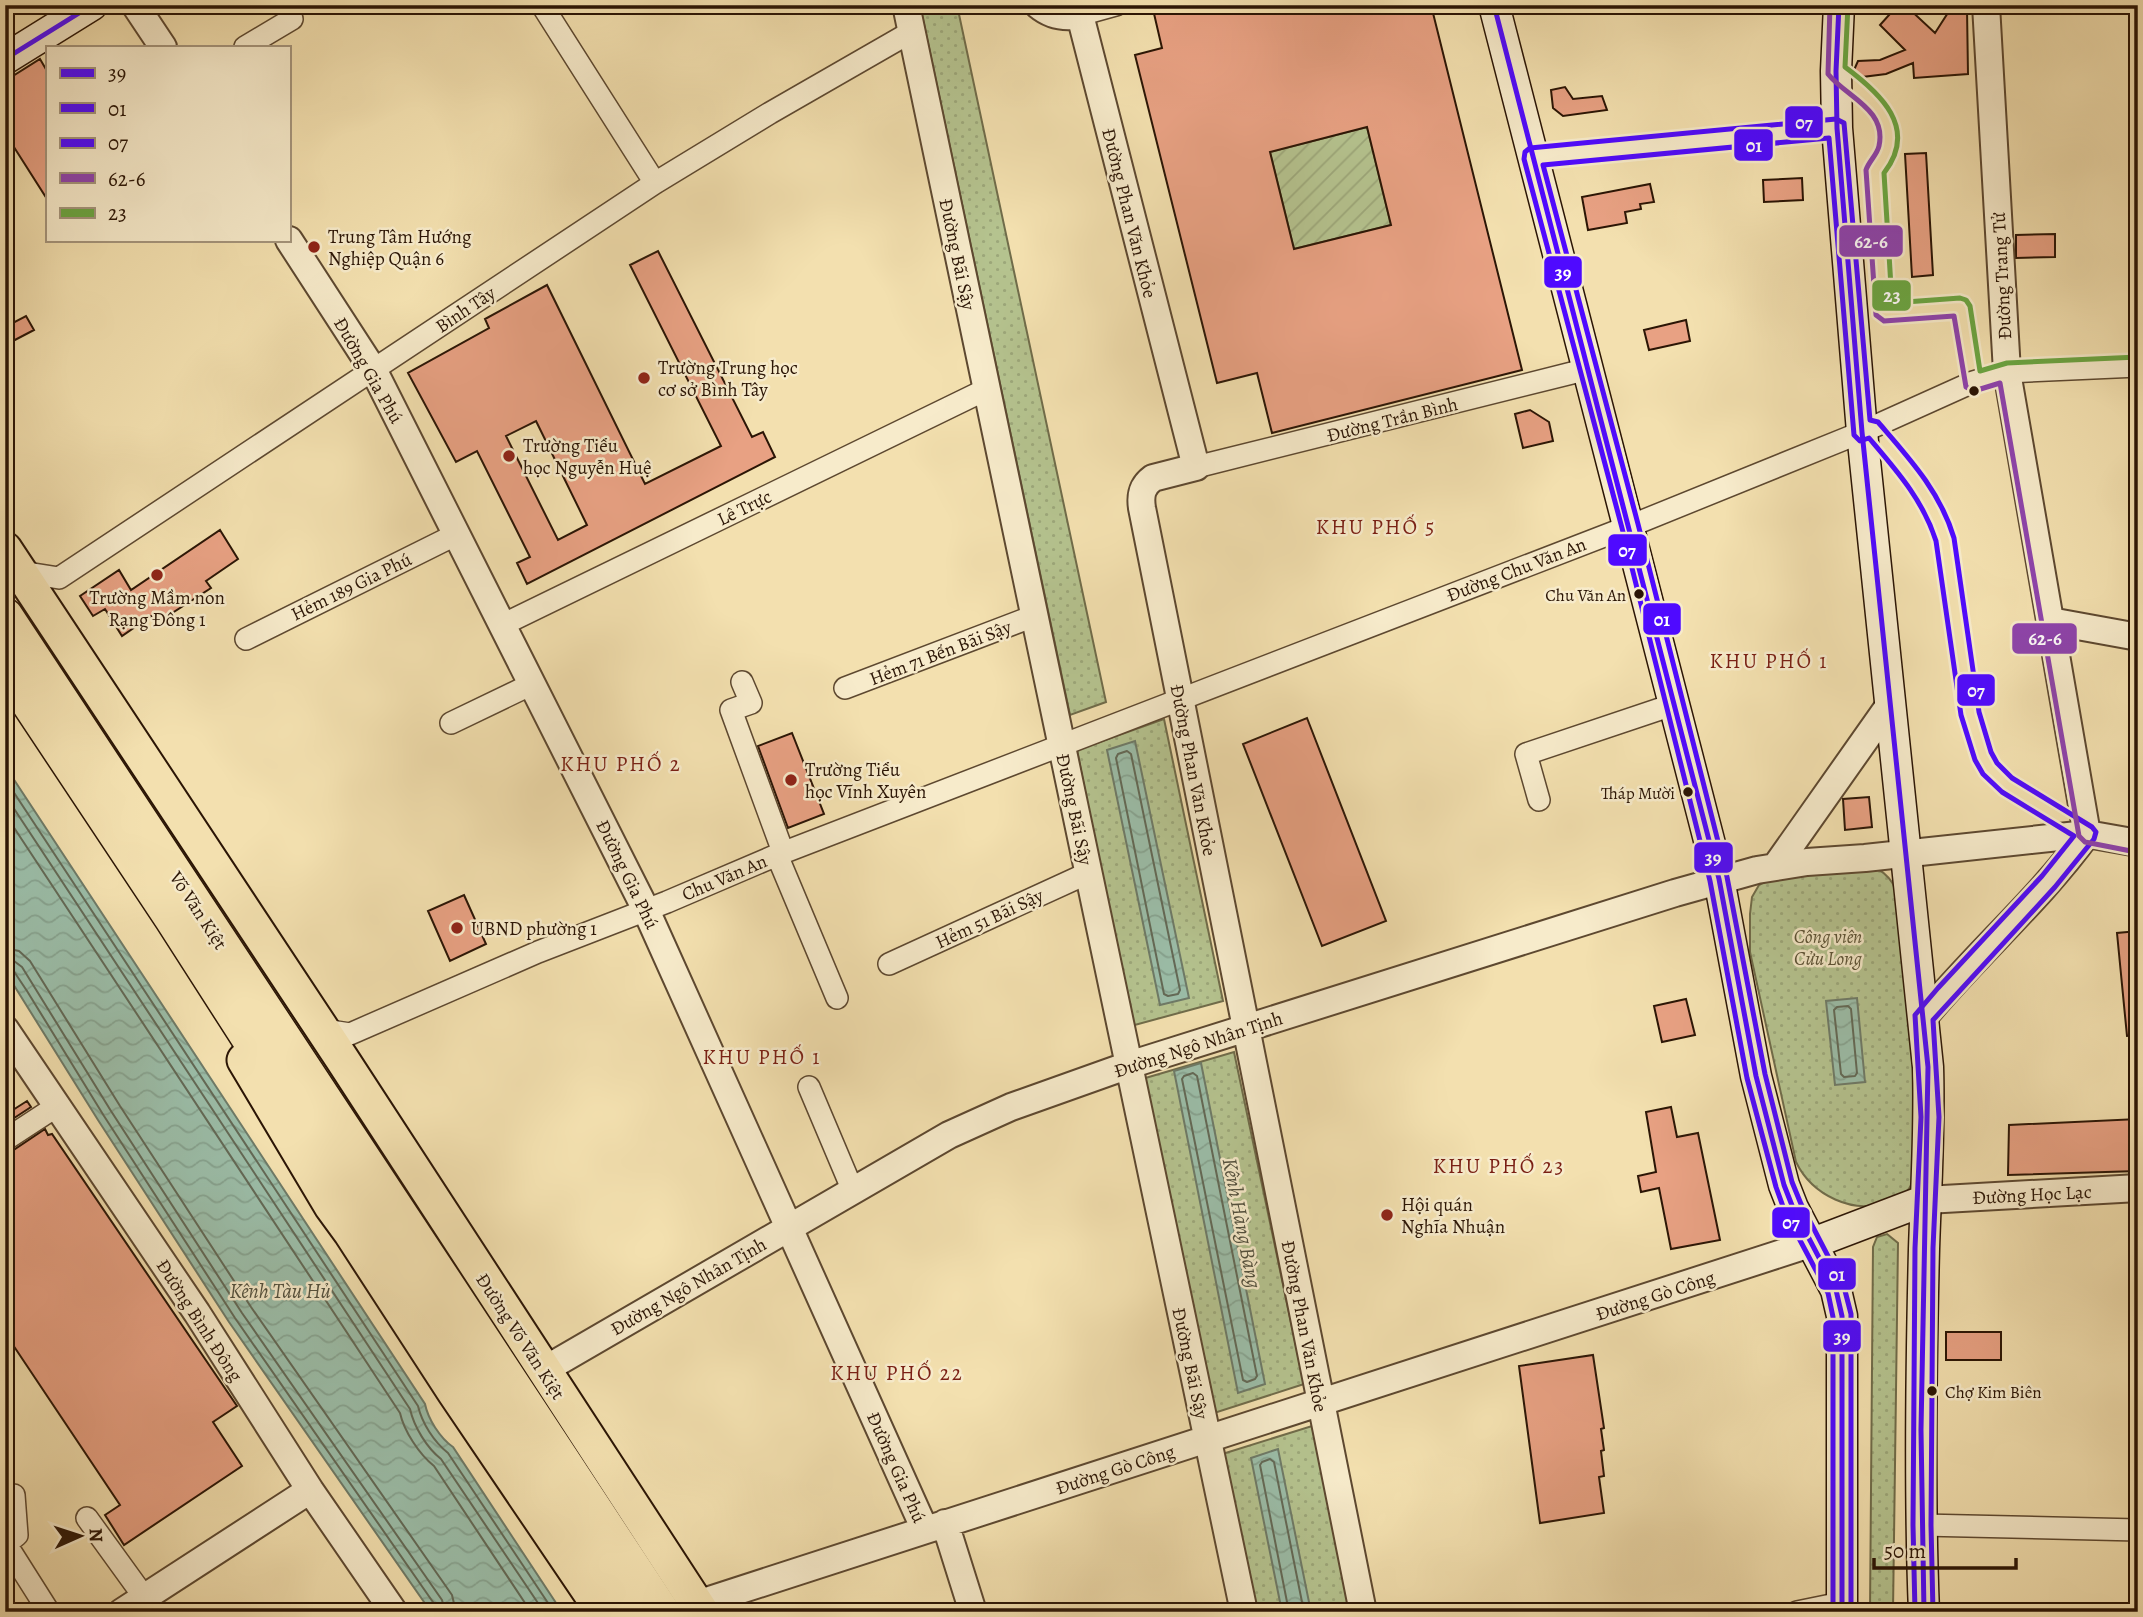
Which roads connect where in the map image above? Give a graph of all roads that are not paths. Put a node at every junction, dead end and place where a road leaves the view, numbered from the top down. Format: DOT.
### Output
graph roads {
  1 [pos="92,5"];
  2 [pos="135,5"];
  3 [pos="542,5"];
  4 [pos="906,5"];
  5 [pos="1038,5"];
  6 [pos="1116,5"];
  7 [pos="1494,5"];
  8 [pos="1839,5"];
  9 [pos="1986,5"];
  10 [pos="1080,15"];
  11 [pos="292,19"];
  12 [pos="911,32"];
  13 [pos="162,46"];
  14 [pos="247,46"];
  15 [pos="5,59"];
  16 [pos="1837,128"];
  17 [pos="1532,157"];
  18 [pos="655,183"];
  19 [pos="290,242"];
  20 [pos="2138,366"];
  21 [pos="1588,369"];
  22 [pos="374,371"];
  23 [pos="2007,372"];
  24 [pos="986,389"];
  25 [pos="1862,432"];
  26 [pos="1196,467"];
  27 [pos="1630,526"];
  28 [pos="457,534"];
  29 [pos="13,561"];
  30 [pos="58,578"];
  31 [pos="46,610"];
  32 [pos="5,616"];
  33 [pos="1034,616"];
  34 [pos="2050,621"];
  35 [pos="502,625"];
  36 [pos="2138,637"];
  37 [pos="246,639"];
  38 [pos="5,667"];
  39 [pos="742,682"];
  40 [pos="532,684"];
  41 [pos="845,688"];
  42 [pos="5,696"];
  43 [pos="1180,698"];
  44 [pos="1891,703"];
  45 [pos="1675,704"];
  46 [pos="451,723"];
  47 [pos="1061,743"];
  48 [pos="1539,800"];
  49 [pos="2087,834"];
  50 [pos="2138,843"];
  51 [pos="780,853"];
  52 [pos="1905,853"];
  53 [pos="1776,866"];
  54 [pos="1088,873"];
  55 [pos="1719,879"];
  56 [pos="646,910"];
  57 [pos="889,964"];
  58 [pos="837,998"];
  59 [pos="1924,1017"];
  60 [pos="5,1029"];
  61 [pos="1246,1029"];
  62 [pos="339,1041"];
  63 [pos="1129,1065"];
  64 [pos="809,1087"];
  65 [pos="57,1105"];
  66 [pos="5,1140"];
  67 [pos="2138,1188"];
  68 [pos="853,1191"];
  69 [pos="1926,1200"];
  70 [pos="371,1219"];
  71 [pos="790,1227"];
  72 [pos="1813,1243"];
  73 [pos="544,1370"];
  74 [pos="1321,1402"];
  75 [pos="1207,1439"];
  76 [pos="310,1490"];
  77 [pos="14,1495"];
  78 [pos="87,1518"];
  79 [pos="1922,1525"];
  80 [pos="935,1527"];
  81 [pos="2138,1530"];
  82 [pos="150,1605"];
  83 [pos="699,1608"];
  84 [pos="1841,1608"];
  85 [pos="49,1612"];
  86 [pos="122,1612"];
  87 [pos="394,1612"];
  88 [pos="603,1612"];
  89 [pos="627,1612"];
  90 [pos="662,1612"];
  91 [pos="973,1612"];
  92 [pos="1244,1612"];
  93 [pos="1363,1612"];
  94 [pos="1797,1612"];
  95 [pos="1923,1612"];
  1 -- 15 [label="main road"];
  2 -- 13 [label="street"];
  3 -- 18 [label="street"];
  4 -- 12 [label="street, Đường Bãi Sậy"];
  5 -- 10 [label="street"];
  6 -- 10 [label="street"];
  7 -- 17 [label="main road"];
  8 -- 16 [label="main road"];
  9 -- 23 [label="street, Đường Trang Tử"];
  10 -- 26 [label="street, Đường Phan Văn Khỏe"];
  11 -- 14 [label="street"];
  12 -- 18 [label="street, Bình Tây"];
  12 -- 24 [label="street, Đường Bãi Sậy"];
  16 -- 17 [label="street"];
  16 -- 25 [label="main road"];
  17 -- 21 [label="main road"];
  18 -- 22 [label="street, Bình Tây"];
  19 -- 22 [label="street, Đường Gia Phú"];
  20 -- 23 [label="street, Đường Chu Văn An"];
  21 -- 26 [label="street, Đường Trần Bình"];
  21 -- 27 [label="main road"];
  22 -- 28 [label="street, Đường Gia Phú"];
  22 -- 30 [label="street, Bình Tây"];
  23 -- 25 [label="street, Đường Chu Văn An"];
  23 -- 34 [label="street, Đường Trang Tử"];
  24 -- 33 [label="street, Đường Bãi Sậy"];
  24 -- 35 [label="street, Lê Trực"];
  25 -- 27 [label="street, Đường Chu Văn An"];
  25 -- 44 [label="main road"];
  26 -- 43 [label="street, Đường Phan Văn Khỏe"];
  27 -- 43 [label="street, Đường Chu Văn An"];
  27 -- 45 [label="main road"];
  28 -- 35 [label="street, Đường Gia Phú"];
  28 -- 37 [label="street, Hẻm 189 Gia Phú"];
  29 -- 30 [label="street"];
  29 -- 31 [label="main road, Võ Văn Kiệt"];
  30 -- 31 [label="street"];
  31 -- 62 [label="main road, Võ Văn Kiệt"];
  32 -- 70 [label="highway, Võ Văn Kiệt"];
  33 -- 41 [label="street, Hẻm 71 Bến Bãi Sậy"];
  33 -- 47 [label="street, Đường Bãi Sậy"];
  34 -- 36 [label="street"];
  34 -- 49 [label="street, Đường Trang Tử"];
  35 -- 40 [label="street, Đường Gia Phú"];
  38 -- 70 [label="highway, Võ Văn Kiệt"];
  39 -- 51 [label="street"];
  40 -- 46 [label="street"];
  40 -- 56 [label="street, Đường Gia Phú"];
  42 -- 70 [label="main road"];
  43 -- 47 [label="street, Đường Chu Văn An"];
  43 -- 61 [label="street, Đường Phan Văn Khỏe"];
  44 -- 52 [label="main road"];
  44 -- 53 [label="street"];
  45 -- 48 [label="street"];
  45 -- 55 [label="main road"];
  47 -- 51 [label="street, Chu Văn An"];
  47 -- 54 [label="street, Đường Bãi Sậy"];
  49 -- 50 [label="street, Đường Ngô Nhân Tịnh"];
  49 -- 52 [label="street, Đường Ngô Nhân Tịnh"];
  49 -- 59 [label="street"];
  51 -- 56 [label="street, Chu Văn An"];
  51 -- 58 [label="street"];
  52 -- 53 [label="street, Đường Ngô Nhân Tịnh"];
  52 -- 59 [label="main road"];
  53 -- 55 [label="street, Đường Ngô Nhân Tịnh"];
  54 -- 57 [label="street, Hẻm 51 Bãi Sậy"];
  54 -- 63 [label="street, Đường Bãi Sậy"];
  55 -- 61 [label="street, Đường Ngô Nhân Tịnh"];
  55 -- 72 [label="main road"];
  56 -- 62 [label="street, Chu Văn An"];
  56 -- 71 [label="street, Đường Gia Phú"];
  59 -- 69 [label="main road"];
  60 -- 65 [label="street, Đường Bình Đông"];
  61 -- 63 [label="street, Đường Ngô Nhân Tịnh"];
  61 -- 74 [label="street, Đường Phan Văn Khỏe"];
  62 -- 73 [label="main road, Đường Võ Văn Kiệt"];
  63 -- 68 [label="street, Đường Ngô Nhân Tịnh"];
  63 -- 75 [label="street, Đường Bãi Sậy"];
  64 -- 68 [label="street"];
  65 -- 66 [label="street"];
  65 -- 76 [label="street, Đường Bình Đông"];
  67 -- 69 [label="street, Đường Học Lạc"];
  68 -- 71 [label="street, Đường Ngô Nhân Tịnh"];
  69 -- 72 [label="main road"];
  69 -- 79 [label="main road"];
  70 -- 88 [label="main road"];
  70 -- 89 [label="highway"];
  70 -- 90 [label="highway, Đường Võ Văn Kiệt"];
  71 -- 73 [label="street, Đường Ngô Nhân Tịnh"];
  71 -- 80 [label="street, Đường Gia Phú"];
  72 -- 74 [label="street, Đường Gò Công"];
  72 -- 84 [label="main road"];
  73 -- 83 [label="main road, Đường Võ Văn Kiệt"];
  74 -- 75 [label="street, Đường Gò Công"];
  74 -- 93 [label="street, Đường Phan Văn Khỏe"];
  75 -- 80 [label="street, Đường Gò Công"];
  75 -- 92 [label="street, Đường Bãi Sậy"];
  76 -- 82 [label="street"];
  76 -- 87 [label="street, Đường Bình Đông"];
  77 -- 85 [label="street"];
  78 -- 82 [label="street"];
  79 -- 81 [label="street"];
  79 -- 95 [label="main road"];
  80 -- 83 [label="street, Đường Gò Công"];
  80 -- 91 [label="street, Đường Gia Phú"];
  82 -- 86 [label="street"];
  84 -- 94 [label="street"];
}
